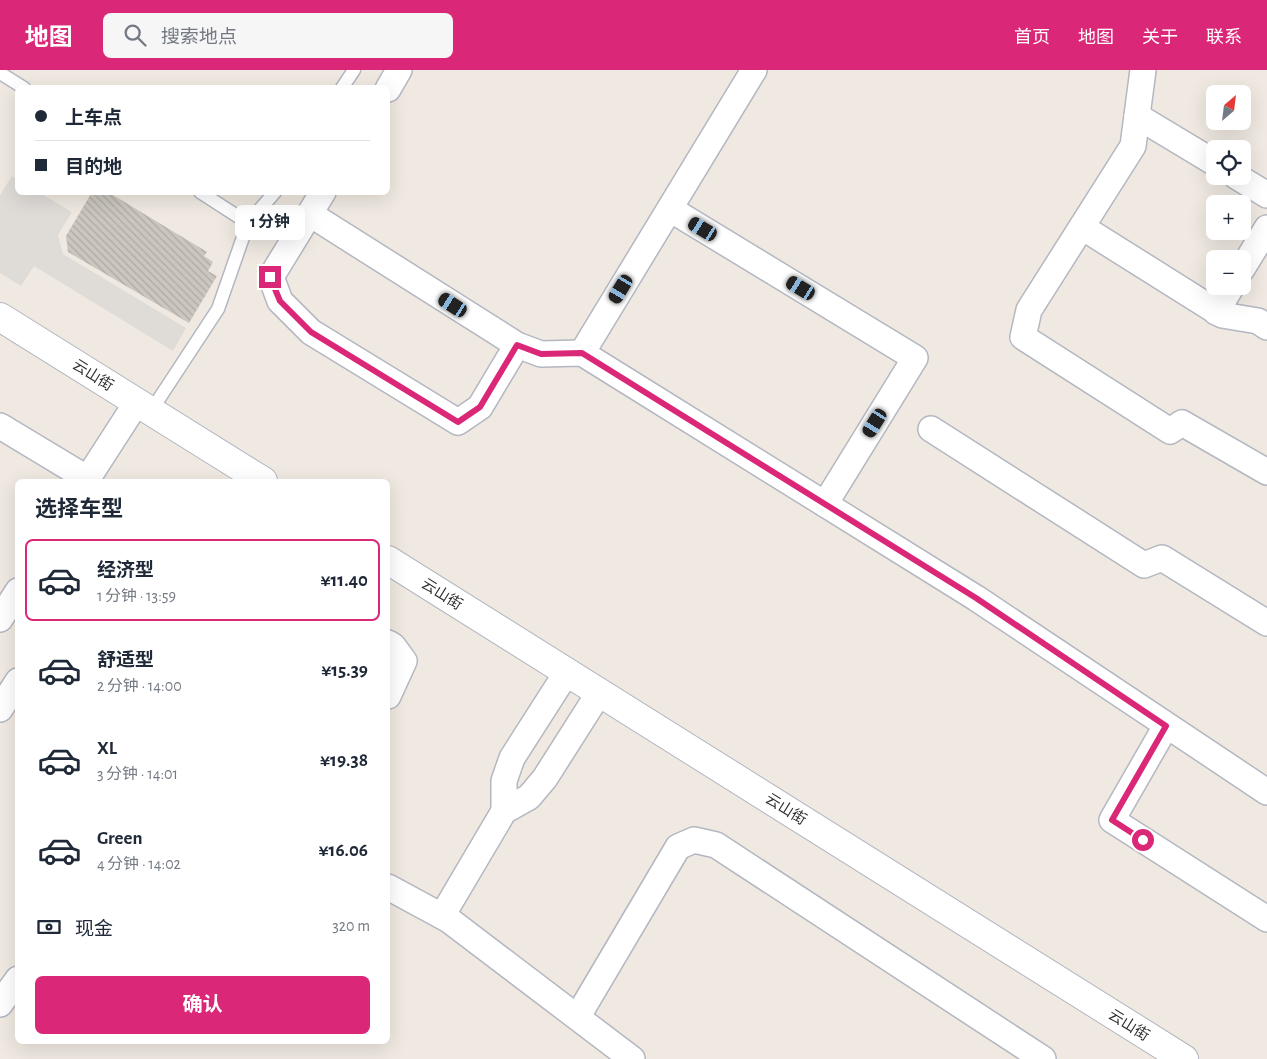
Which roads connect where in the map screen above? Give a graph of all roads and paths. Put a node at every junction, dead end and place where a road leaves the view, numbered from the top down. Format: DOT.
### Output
graph roads {
  1 [pos="354,70"];
  2 [pos="399,70"];
  3 [pos="754,70"];
  4 [pos="1143,70"];
  5 [pos="0,73"];
  6 [pos="19,85"];
  7 [pos="344,85"];
  8 [pos="390,86"];
  9 [pos="1137,116"];
  10 [pos="1206,158"];
  11 [pos="1251,185"];
  12 [pos="205,195"];
  13 [pos="273,195"];
  14 [pos="321,195"];
  15 [pos="1267,195"];
  16 [pos="670,209"];
  17 [pos="310,214"];
  18 [pos="248,223"];
  19 [pos="1082,227"];
  20 [pos="1267,228"];
  21 [pos="1251,254"];
  22 [pos="1226,295"];
  23 [pos="1216,312"];
  24 [pos="0,317"];
  25 [pos="1267,327"];
  26 [pos="517,345"];
  27 [pos="582,353"];
  28 [pos="144,407"];
  29 [pos="0,426"];
  30 [pos="931,429"];
  31 [pos="1267,472"];
  32 [pos="85,479"];
  33 [pos="88,479"];
  34 [pos="259,479"];
  35 [pos="825,504"];
  36 [pos="390,561"];
  37 [pos="0,580"];
  38 [pos="15,589"];
  39 [pos="15,596"];
  40 [pos="0,619"];
  41 [pos="1267,623"];
  42 [pos="390,644"];
  43 [pos="567,672"];
  44 [pos="15,686"];
  45 [pos="390,692"];
  46 [pos="599,693"];
  47 [pos="0,709"];
  48 [pos="1166,726"];
  49 [pos="1267,792"];
  50 [pos="504,811"];
  51 [pos="390,888"];
  52 [pos="442,916"];
  53 [pos="1267,919"];
  54 [pos="15,983"];
  55 [pos="0,1004"];
  56 [pos="578,1016"];
  57 [pos="632,1059"];
  58 [pos="1043,1059"];
  59 [pos="1184,1059"];
  1 -- 7 [label="lane"];
  2 -- 8 [label="street"];
  3 -- 16 [label="street"];
  4 -- 9 [label="street"];
  5 -- 6 [label="lane"];
  9 -- 10 [label="street"];
  9 -- 19 [label="street"];
  11 -- 15 [label="street"];
  12 -- 18 [label="lane"];
  13 -- 18 [label="lane"];
  14 -- 17 [label="street"];
  16 -- 27 [label="street"];
  16 -- 35 [label="street"];
  17 -- 26 [label="street"];
  17 -- 26 [label="street"];
  18 -- 28 [label="lane"];
  19 -- 23 [label="street"];
  19 -- 31 [label="street"];
  20 -- 21 [label="street"];
  22 -- 23 [label="street"];
  23 -- 25 [label="street"];
  24 -- 28 [label="street, 云山街"];
  26 -- 27 [label="street"];
  27 -- 35 [label="street"];
  28 -- 33 [label="street"];
  28 -- 34 [label="street, 云山街"];
  29 -- 32 [label="street"];
  30 -- 41 [label="street"];
  35 -- 48 [label="street"];
  36 -- 43 [label="street, 云山街"];
  37 -- 38 [label="street"];
  39 -- 40 [label="street"];
  42 -- 45 [label="street"];
  43 -- 46 [label="street, 云山街"];
  43 -- 50 [label="street"];
  44 -- 47 [label="street"];
  46 -- 50 [label="street"];
  46 -- 59 [label="street, 云山街"];
  48 -- 49 [label="street"];
  48 -- 53 [label="street"];
  50 -- 52 [label="street"];
  51 -- 52 [label="street"];
  52 -- 56 [label="street"];
  54 -- 55 [label="street"];
  56 -- 57 [label="street"];
  56 -- 58 [label="street"];
}
